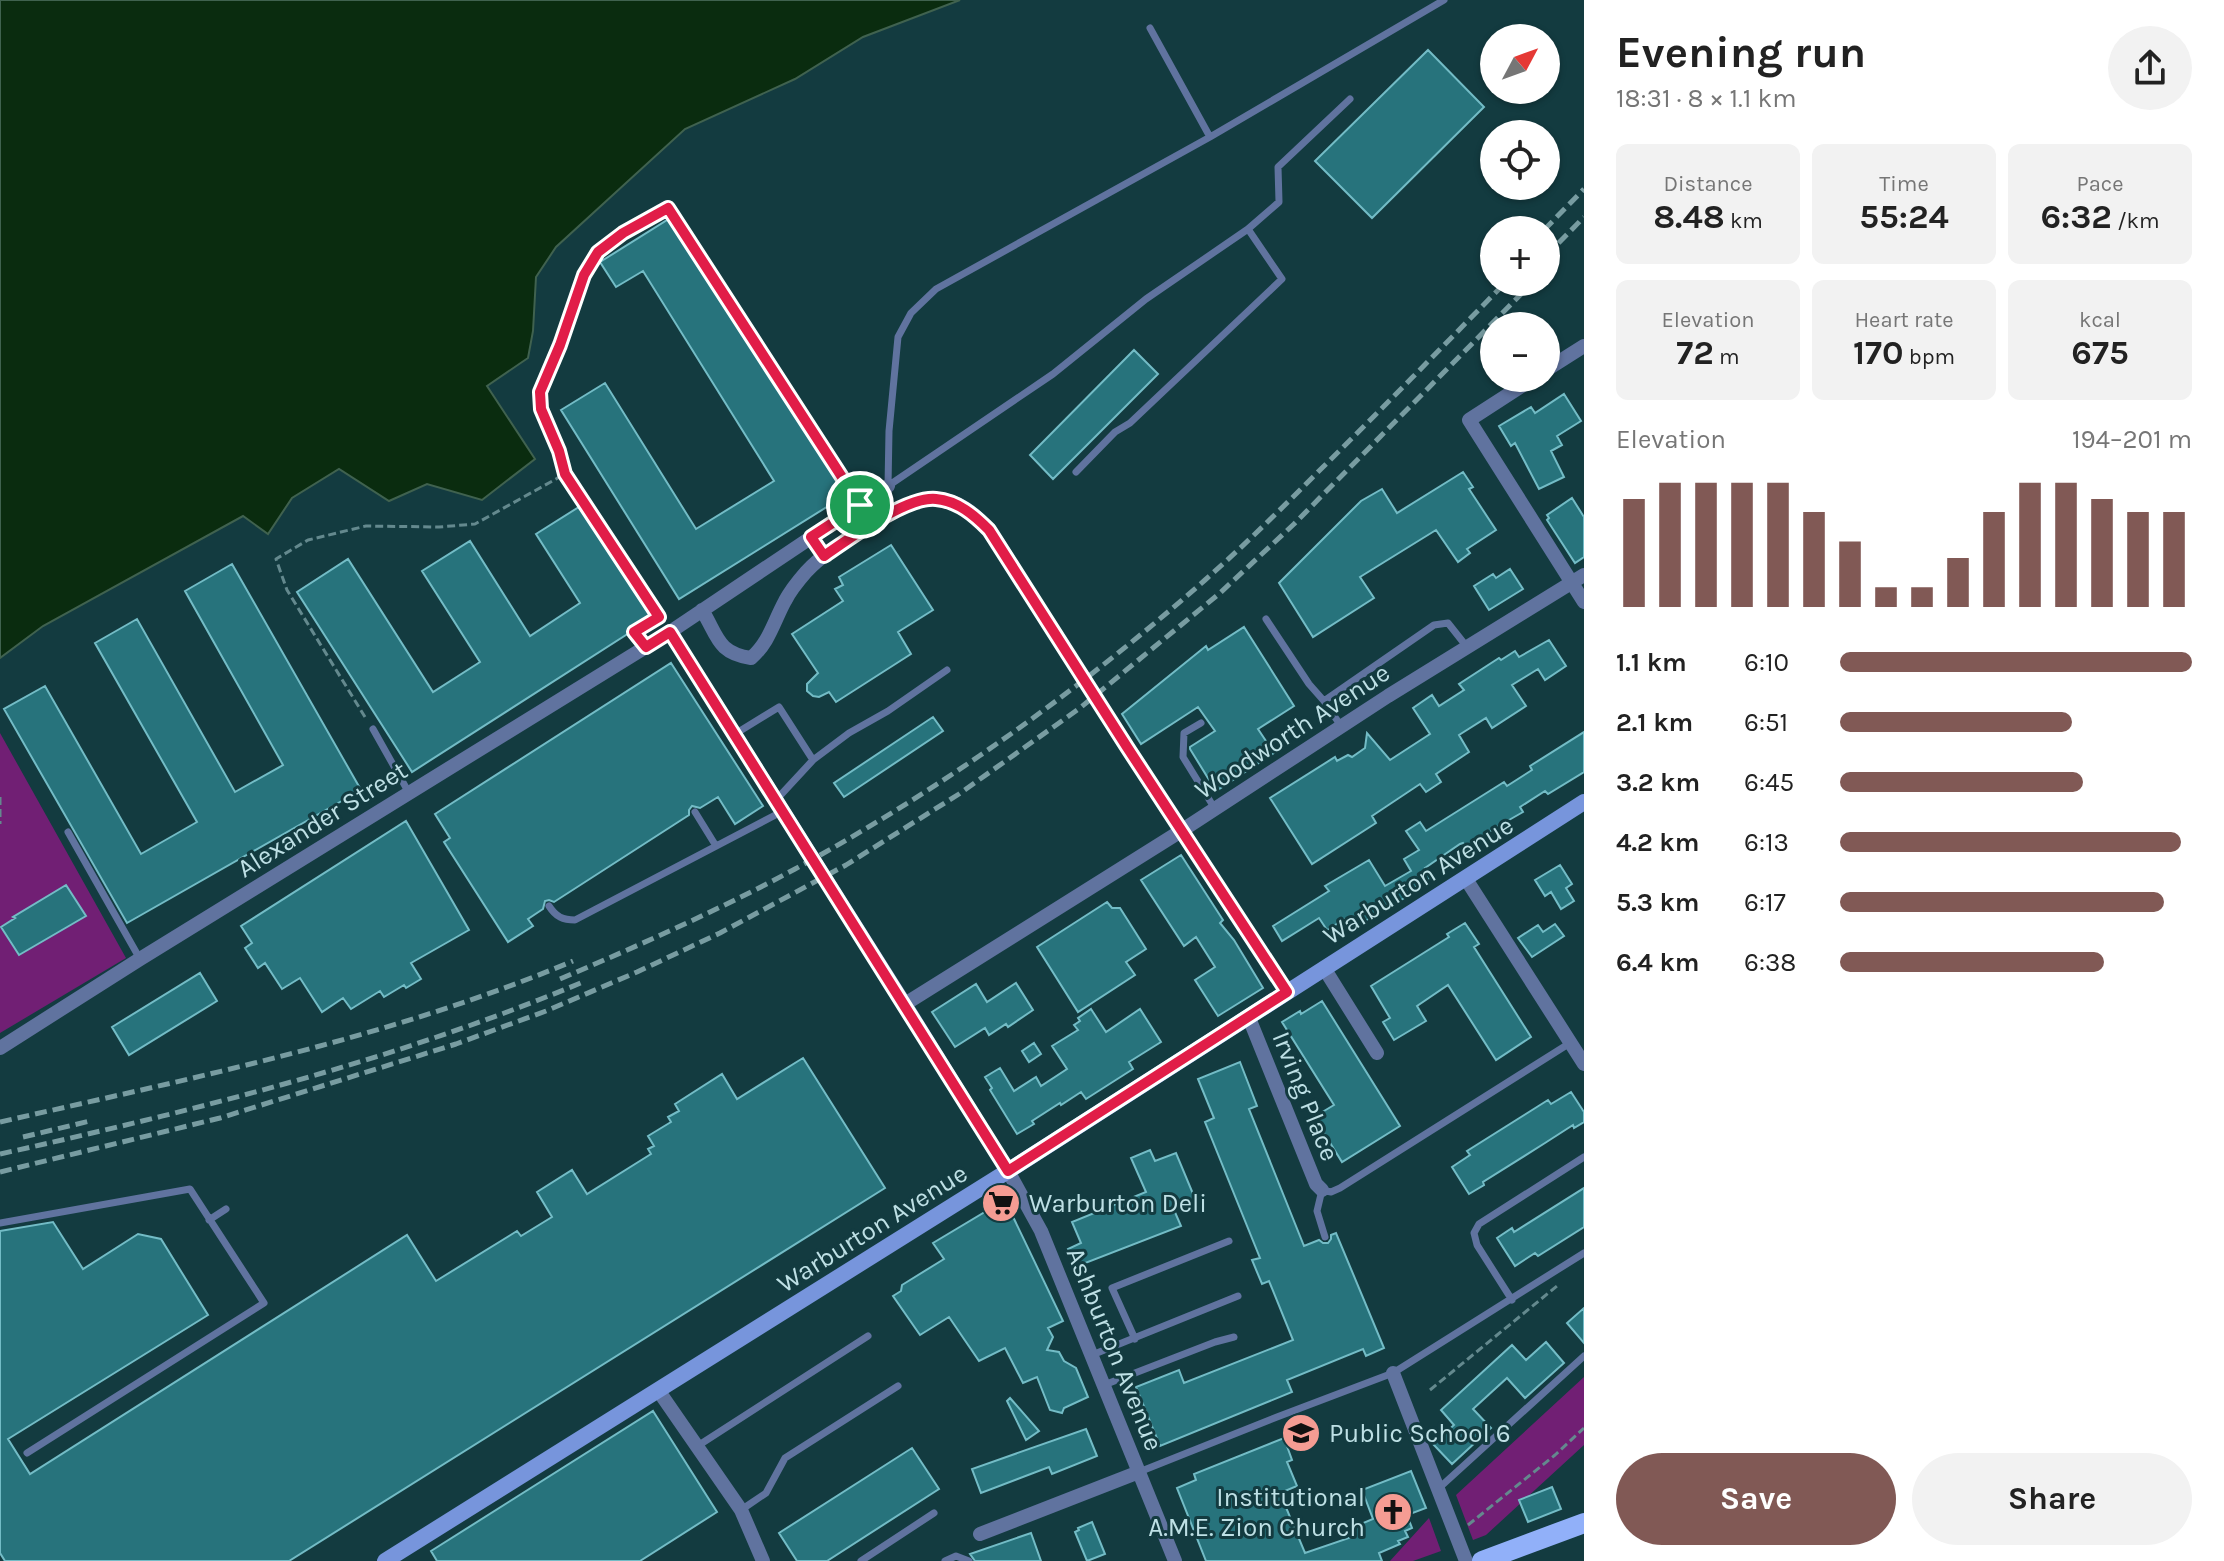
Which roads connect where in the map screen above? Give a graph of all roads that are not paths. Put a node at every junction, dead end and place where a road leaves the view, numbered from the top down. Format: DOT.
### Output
graph roads {
  1 [pos="1444,0"];
  2 [pos="1150,28"];
  3 [pos="1350,99"];
  4 [pos="1210,137"];
  5 [pos="1248,229"];
  6 [pos="1584,346"];
  7 [pos="1560,361"];
  8 [pos="1512,392"];
  9 [pos="825,449"];
  10 [pos="1076,472"];
  11 [pos="888,486"];
  12 [pos="860,505"];
  13 [pos="811,537"];
  14 [pos="824,556"];
  15 [pos="1578,579"];
  16 [pos="1584,602"];
  17 [pos="702,610"];
  18 [pos="1266,619"];
  19 [pos="670,632"];
  20 [pos="1467,647"];
  21 [pos="947,670"];
  22 [pos="1324,701"];
  23 [pos="1201,723"];
  24 [pos="1342,726"];
  25 [pos="373,729"];
  26 [pos="735,734"];
  27 [pos="813,760"];
  28 [pos="409,793"];
  29 [pos="1584,802"];
  30 [pos="780,805"];
  31 [pos="1215,809"];
  32 [pos="695,812"];
  33 [pos="1181,831"];
  34 [pos="68,832"];
  35 [pos="716,846"];
  36 [pos="1466,879"];
  37 [pos="549,906"];
  38 [pos="140,959"];
  39 [pos="1324,968"];
  40 [pos="1287,992"];
  41 [pos="905,1004"];
  42 [pos="1249,1018"];
  43 [pos="1570,1043"];
  44 [pos="0,1048"];
  45 [pos="1377,1053"];
  46 [pos="1584,1064"];
  47 [pos="1584,1157"];
  48 [pos="1008,1171"];
  49 [pos="1322,1190"];
  50 [pos="226,1209"];
  51 [pos="209,1220"];
  52 [pos="0,1223"];
  53 [pos="1325,1237"];
  54 [pos="1229,1241"];
  55 [pos="1584,1253"];
  56 [pos="1238,1296"];
  57 [pos="1512,1300"];
  58 [pos="868,1336"];
  59 [pos="1234,1337"];
  60 [pos="1135,1339"];
  61 [pos="1092,1355"];
  62 [pos="1584,1356"];
  63 [pos="1393,1373"];
  64 [pos="1104,1385"];
  65 [pos="898,1386"];
  66 [pos="658,1390"];
  67 [pos="696,1447"];
  68 [pos="27,1453"];
  69 [pos="1139,1472"];
  70 [pos="1438,1489"];
  71 [pos="741,1510"];
  72 [pos="934,1513"];
  73 [pos="1584,1523"];
  74 [pos="980,1534"];
  75 [pos="385,1561"];
  76 [pos="763,1561"];
  77 [pos="861,1561"];
  78 [pos="945,1561"];
  79 [pos="969,1561"];
  80 [pos="1175,1561"];
  81 [pos="1466,1561"];
  82 [pos="1482,1561"];
  1 -- 4 [label="lane"];
  2 -- 4 [label="lane"];
  3 -- 5 [label="lane"];
  4 -- 11 [label="lane"];
  5 -- 10 [label="lane"];
  5 -- 11 [label="lane"];
  6 -- 7 [label="street"];
  8 -- 15 [label="street"];
  9 -- 12 [label="lane"];
  11 -- 12 [label="street, Alexander Street"];
  12 -- 13 [label="street, Alexander Street"];
  13 -- 14 [label="street"];
  13 -- 17 [label="street, Alexander Street"];
  14 -- 17 [label="street"];
  14 -- 33 [label="street, bridge"];
  15 -- 16 [label="street"];
  15 -- 20 [label="street, Woodworth Avenue"];
  17 -- 19 [label="street, Alexander Street"];
  18 -- 22 [label="lane"];
  19 -- 26 [label="street, Ashburton Avenue"];
  19 -- 28 [label="street, Alexander Street"];
  20 -- 22 [label="lane"];
  20 -- 24 [label="street, Woodworth Avenue"];
  21 -- 27 [label="lane"];
  22 -- 24 [label="lane"];
  23 -- 31 [label="lane"];
  24 -- 31 [label="street, Woodworth Avenue"];
  25 -- 28 [label="lane"];
  26 -- 27 [label="lane"];
  26 -- 30 [label="street, Ashburton Avenue"];
  27 -- 30 [label="lane"];
  28 -- 38 [label="street, Alexander Street"];
  29 -- 36 [label="street, Warburton Avenue"];
  30 -- 35 [label="lane"];
  30 -- 41 [label="street, Ashburton Avenue"];
  31 -- 33 [label="street, Woodworth Avenue"];
  32 -- 35 [label="lane"];
  33 -- 40 [label="street"];
  33 -- 41 [label="street, Woodworth Avenue"];
  34 -- 38 [label="lane"];
  35 -- 37 [label="lane"];
  36 -- 39 [label="street, Warburton Avenue"];
  36 -- 43 [label="street"];
  38 -- 44 [label="street, Alexander Street"];
  39 -- 40 [label="street, Warburton Avenue"];
  39 -- 45 [label="street"];
  40 -- 42 [label="street, Warburton Avenue"];
  41 -- 48 [label="street, Ashburton Avenue"];
  42 -- 48 [label="street, Warburton Avenue"];
  42 -- 49 [label="street, Irving Place"];
  43 -- 46 [label="street"];
  43 -- 49 [label="lane"];
  47 -- 57 [label="lane"];
  48 -- 61 [label="street, Ashburton Avenue"];
  48 -- 66 [label="street, Warburton Avenue"];
  49 -- 53 [label="lane"];
  50 -- 51 [label="lane"];
  51 -- 52 [label="lane"];
  51 -- 68 [label="lane"];
  54 -- 60 [label="lane"];
  55 -- 57 [label="lane"];
  56 -- 60 [label="lane"];
  57 -- 63 [label="lane"];
  58 -- 67 [label="lane"];
  59 -- 64 [label="lane"];
  60 -- 61 [label="lane"];
  61 -- 64 [label="street, Ashburton Avenue"];
  62 -- 70 [label="lane"];
  63 -- 69 [label="lane"];
  63 -- 70 [label="street"];
  64 -- 69 [label="street, Ashburton Avenue"];
  65 -- 71 [label="lane"];
  66 -- 67 [label="street"];
  66 -- 75 [label="street, Warburton Avenue"];
  67 -- 71 [label="street"];
  69 -- 74 [label="street"];
  69 -- 80 [label="street, Ashburton Avenue"];
  70 -- 81 [label="street"];
  71 -- 76 [label="street"];
  72 -- 77 [label="lane"];
  73 -- 82 [label="main road"];
  78 -- 79 [label="lane"];
}
